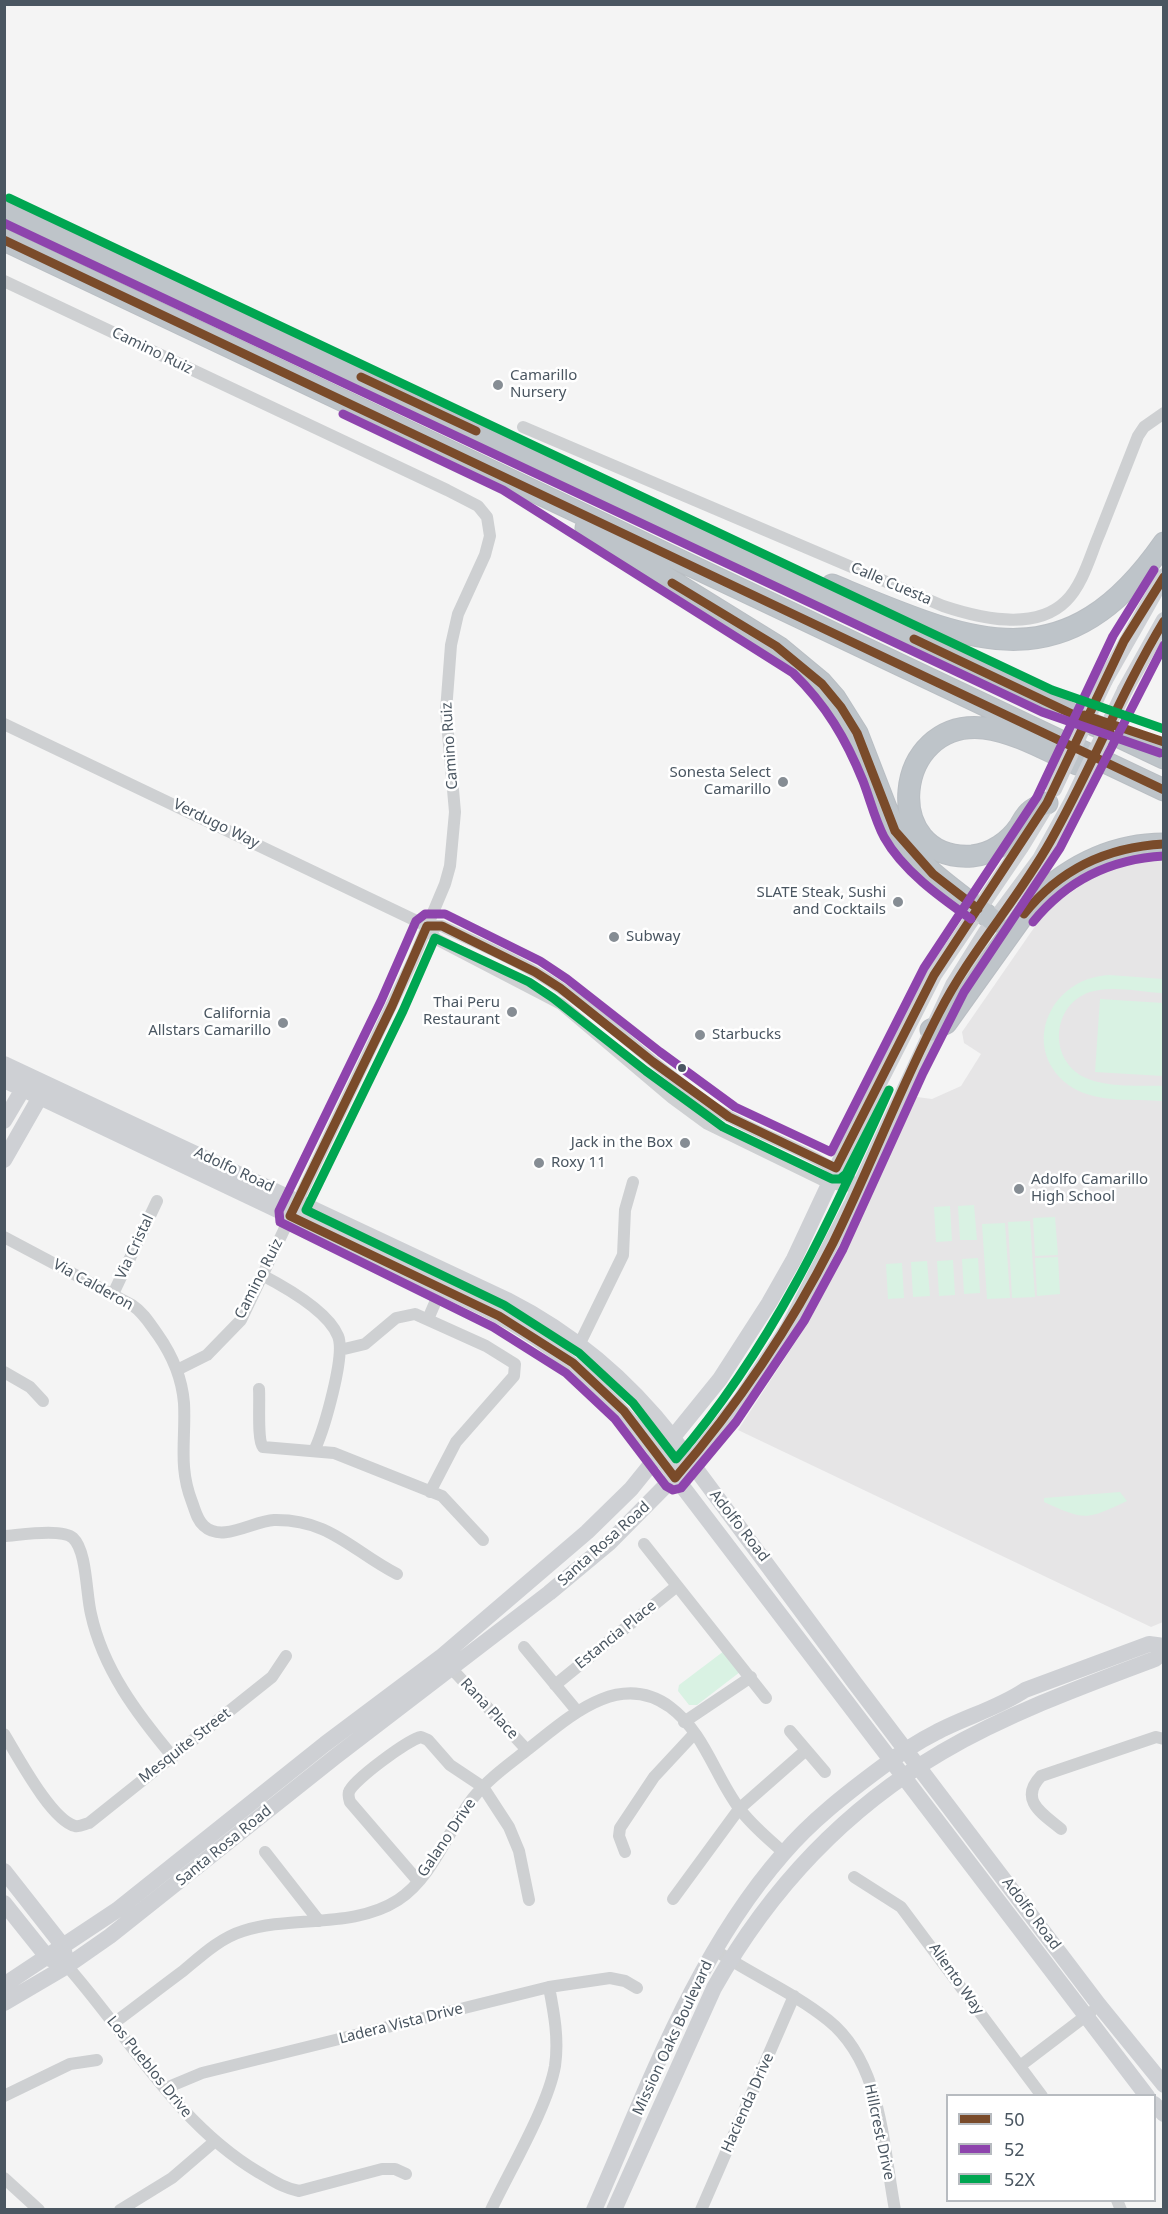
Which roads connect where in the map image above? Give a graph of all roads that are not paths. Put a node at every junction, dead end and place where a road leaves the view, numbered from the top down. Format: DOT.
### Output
graph roads {
  1 [pos="4,209"];
  2 [pos="4,240"];
  3 [pos="4,281"];
  4 [pos="1164,413"];
  5 [pos="523,427"];
  6 [pos="509,479"];
  7 [pos="701,538"];
  8 [pos="1164,543"];
  9 [pos="1164,576"];
  10 [pos="1164,620"];
  11 [pos="1047,701"];
  12 [pos="4,724"];
  13 [pos="1164,742"];
  14 [pos="1164,758"];
  15 [pos="1164,790"];
  16 [pos="1164,795"];
  17 [pos="1051,796"];
  18 [pos="1164,844"];
  19 [pos="986,915"];
  20 [pos="427,926"];
  21 [pos="931,1030"];
  22 [pos="4,1064"];
  23 [pos="4,1080"];
  24 [pos="23,1089"];
  25 [pos="40,1089"];
  26 [pos="4,1121"];
  27 [pos="4,1160"];
  28 [pos="833,1176"];
  29 [pos="633,1182"];
  30 [pos="859,1187"];
  31 [pos="298,1200"];
  32 [pos="157,1201"];
  33 [pos="290,1216"];
  34 [pos="4,1237"];
  35 [pos="262,1275"];
  36 [pos="441,1289"];
  37 [pos="112,1294"];
  38 [pos="428,1319"];
  39 [pos="580,1343"];
  40 [pos="340,1350"];
  41 [pos="177,1370"];
  42 [pos="4,1372"];
  43 [pos="259,1389"];
  44 [pos="43,1401"];
  45 [pos="674,1438"];
  46 [pos="315,1449"];
  47 [pos="659,1456"];
  48 [pos="690,1461"];
  49 [pos="675,1478"];
  50 [pos="430,1492"];
  51 [pos="4,1536"];
  52 [pos="483,1540"];
  53 [pos="644,1544"];
  54 [pos="397,1574"];
  55 [pos="677,1586"];
  56 [pos="1164,1646"];
  57 [pos="524,1647"];
  58 [pos="1164,1652"];
  59 [pos="286,1656"];
  60 [pos="451,1668"];
  61 [pos="751,1677"];
  62 [pos="555,1685"];
  63 [pos="766,1698"];
  64 [pos="577,1711"];
  65 [pos="684,1722"];
  66 [pos="790,1731"];
  67 [pos="4,1734"];
  68 [pos="694,1734"];
  69 [pos="1164,1739"];
  70 [pos="527,1750"];
  71 [pos="907,1750"];
  72 [pos="805,1751"];
  73 [pos="173,1756"];
  74 [pos="892,1760"];
  75 [pos="920,1766"];
  76 [pos="825,1772"];
  77 [pos="904,1776"];
  78 [pos="483,1787"];
  79 [pos="739,1809"];
  80 [pos="1061,1829"];
  81 [pos="265,1852"];
  82 [pos="625,1852"];
  83 [pos="783,1853"];
  84 [pos="4,1871"];
  85 [pos="854,1877"];
  86 [pos="418,1881"];
  87 [pos="673,1899"];
  88 [pos="529,1900"];
  89 [pos="4,1903"];
  90 [pos="319,1921"];
  91 [pos="63,1946"];
  92 [pos="715,1950"];
  93 [pos="48,1958"];
  94 [pos="730,1960"];
  95 [pos="67,1966"];
  96 [pos="4,1985"];
  97 [pos="549,1988"];
  98 [pos="637,1988"];
  99 [pos="794,1996"];
  100 [pos="4,2002"];
  101 [pos="1093,2010"];
  102 [pos="114,2023"];
  103 [pos="97,2060"];
  104 [pos="1020,2066"];
  105 [pos="1164,2085"];
  106 [pos="166,2088"];
  107 [pos="1041,2094"];
  108 [pos="1146,2094"];
  109 [pos="4,2096"];
  110 [pos="214,2142"];
  111 [pos="406,2174"];
  112 [pos="4,2178"];
  113 [pos="703,2209"];
  114 [pos="39,2210"];
  115 [pos="120,2210"];
  116 [pos="491,2210"];
  117 [pos="594,2210"];
  118 [pos="614,2210"];
  119 [pos="895,2210"];
  1 -- 7 [label="highway"];
  2 -- 6 [label="highway"];
  3 -- 20 [label="street, Camino Ruiz"];
  4 -- 5 [label="street, Calle Cuesta"];
  6 -- 15 [label="highway"];
  6 -- 19 [label="highway"];
  7 -- 8 [label="highway"];
  7 -- 11 [label="highway"];
  9 -- 17 [label="main road, Santa Rosa Road, bridge"];
  10 -- 19 [label="main road, Santa Rosa Road, bridge"];
  11 -- 13 [label="highway"];
  11 -- 14 [label="highway"];
  12 -- 20 [label="street, Verdugo Way"];
  16 -- 17 [label="highway"];
  17 -- 19 [label="main road, Santa Rosa Road"];
  18 -- 21 [label="highway"];
  19 -- 21 [label="main road, Santa Rosa Road"];
  19 -- 28 [label="main road, Santa Rosa Road"];
  20 -- 28 [label="street, Verdugo Way"];
  20 -- 28 [label="street, Verdugo Way"];
  20 -- 31 [label="street, Camino Ruiz"];
  21 -- 30 [label="main road, Santa Rosa Road"];
  22 -- 25 [label="main road, Adolfo Road"];
  23 -- 24 [label="main road, Adolfo Road"];
  24 -- 25 [label="main road, Adolfo Road"];
  24 -- 26 [label="main road"];
  25 -- 27 [label="main road"];
  25 -- 31 [label="main road, Adolfo Road"];
  25 -- 33 [label="main road, Adolfo Road"];
  28 -- 30 [label="street, Verdugo Way"];
  28 -- 45 [label="main road, Santa Rosa Road"];
  29 -- 39 [label="street"];
  30 -- 48 [label="main road, Santa Rosa Road"];
  31 -- 33 [label="street, Camino Ruiz"];
  31 -- 39 [label="main road, Adolfo Road"];
  32 -- 37 [label="street, Via Cristal"];
  33 -- 35 [label="street, Camino Ruiz"];
  33 -- 36 [label="main road, Adolfo Road"];
  34 -- 37 [label="street, Via Calderon"];
  35 -- 40 [label="street"];
  35 -- 41 [label="street, Camino Ruiz"];
  36 -- 38 [label="street"];
  36 -- 47 [label="main road, Adolfo Road"];
  37 -- 41 [label="street, Via Calderon"];
  38 -- 40 [label="street"];
  38 -- 50 [label="street"];
  39 -- 45 [label="main road, Adolfo Road"];
  40 -- 46 [label="street"];
  41 -- 54 [label="street, Via Calderon"];
  42 -- 44 [label="street"];
  43 -- 46 [label="street"];
  45 -- 47 [label="main road, Santa Rosa Road"];
  45 -- 48 [label="main road, Adolfo Road"];
  46 -- 50 [label="street"];
  47 -- 49 [label="main road, Adolfo Road"];
  47 -- 91 [label="main road, Santa Rosa Road"];
  48 -- 49 [label="main road, Santa Rosa Road"];
  48 -- 71 [label="main road, Adolfo Road"];
  49 -- 60 [label="main road, Santa Rosa Road"];
  49 -- 74 [label="main road, Adolfo Road"];
  50 -- 52 [label="street"];
  51 -- 73 [label="street"];
  53 -- 55 [label="street"];
  55 -- 61 [label="street"];
  55 -- 62 [label="street, Estancia Place"];
  56 -- 71 [label="main road, Mission Oaks Boulevard"];
  57 -- 62 [label="street"];
  58 -- 75 [label="main road, Mission Oaks Boulevard"];
  59 -- 73 [label="street, Mesquite Street"];
  60 -- 70 [label="street, Rana Place"];
  60 -- 95 [label="main road, Santa Rosa Road"];
  61 -- 63 [label="street"];
  61 -- 65 [label="street"];
  62 -- 64 [label="street"];
  64 -- 65 [label="street, Galano Drive"];
  64 -- 70 [label="street, Galano Drive"];
  65 -- 68 [label="street, Galano Drive"];
  66 -- 72 [label="street"];
  67 -- 73 [label="street, Mesquite Street"];
  68 -- 79 [label="street, Galano Drive"];
  68 -- 82 [label="street"];
  69 -- 80 [label="street"];
  70 -- 78 [label="street, Galano Drive"];
  71 -- 74 [label="main road, Mission Oaks Boulevard"];
  71 -- 75 [label="main road, Adolfo Road"];
  72 -- 76 [label="street"];
  72 -- 79 [label="street"];
  74 -- 77 [label="main road, Adolfo Road"];
  74 -- 83 [label="main road, Mission Oaks Boulevard"];
  75 -- 77 [label="main road, Mission Oaks Boulevard"];
  75 -- 101 [label="main road, Adolfo Road"];
  77 -- 94 [label="main road, Mission Oaks Boulevard"];
  77 -- 101 [label="main road, Adolfo Road"];
  78 -- 86 [label="street, Galano Drive"];
  78 -- 86 [label="street"];
  78 -- 88 [label="street"];
  79 -- 83 [label="street, Galano Drive"];
  79 -- 87 [label="street"];
  81 -- 90 [label="street"];
  83 -- 92 [label="main road, Mission Oaks Boulevard"];
  84 -- 91 [label="main road, Los Pueblos Drive"];
  85 -- 104 [label="street, Aliento Way"];
  86 -- 90 [label="street, Galano Drive"];
  89 -- 93 [label="main road, Los Pueblos Drive"];
  90 -- 102 [label="street, Galano Drive"];
  91 -- 93 [label="main road, Santa Rosa Road"];
  91 -- 95 [label="main road, Los Pueblos Drive"];
  92 -- 94 [label="street, Hillcrest Drive"];
  92 -- 117 [label="main road, Mission Oaks Boulevard"];
  93 -- 95 [label="main road, Los Pueblos Drive"];
  93 -- 96 [label="main road, Santa Rosa Road"];
  94 -- 99 [label="street, Hillcrest Drive"];
  94 -- 118 [label="main road, Mission Oaks Boulevard"];
  95 -- 100 [label="main road, Santa Rosa Road"];
  95 -- 102 [label="street, Los Pueblos Drive"];
  97 -- 98 [label="street, Ladera Vista Drive"];
  97 -- 106 [label="street, Ladera Vista Drive"];
  97 -- 116 [label="street"];
  99 -- 113 [label="street, Hacienda Drive"];
  99 -- 119 [label="street, Hillcrest Drive"];
  101 -- 104 [label="street"];
  101 -- 105 [label="main road, Adolfo Road"];
  101 -- 108 [label="main road, Adolfo Road"];
  102 -- 106 [label="street, Los Pueblos Drive"];
  103 -- 109 [label="street"];
  104 -- 107 [label="street, Aliento Way"];
  106 -- 110 [label="street, Los Pueblos Drive"];
  110 -- 111 [label="street, Los Pueblos Drive"];
  110 -- 115 [label="street"];
  112 -- 114 [label="street"];
}
